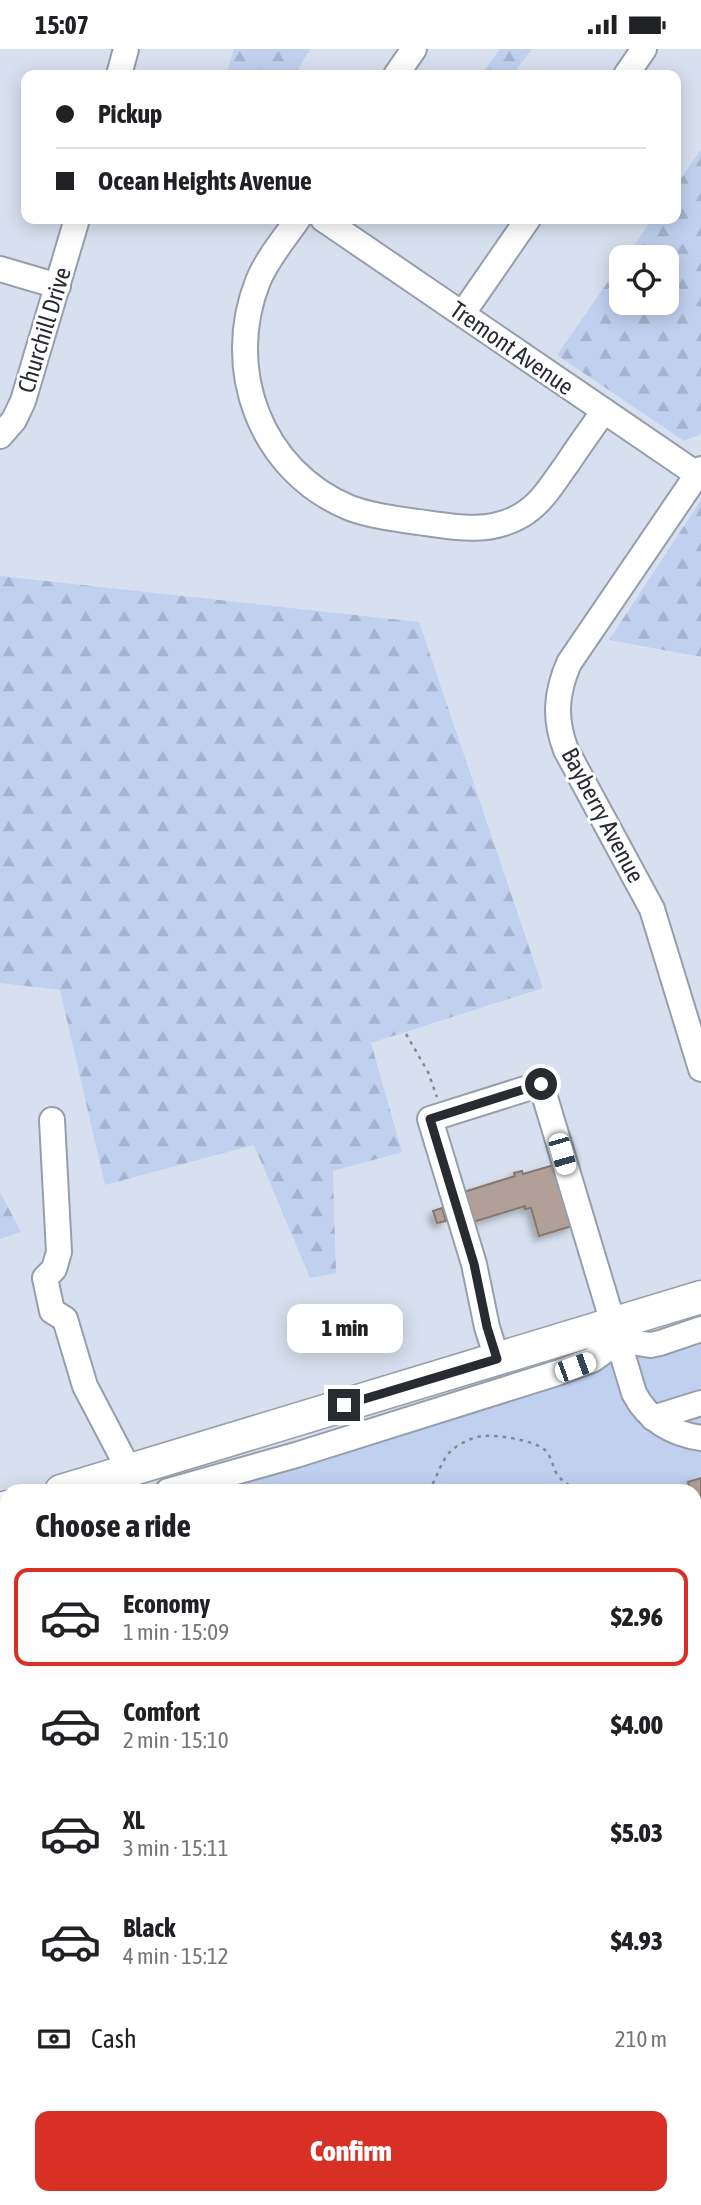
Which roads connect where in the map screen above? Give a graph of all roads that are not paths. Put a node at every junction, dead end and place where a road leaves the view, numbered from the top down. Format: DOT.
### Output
graph roads {
  1 [pos="127,49"];
  2 [pos="414,49"];
  3 [pos="644,49"];
  4 [pos="121,70"];
  5 [pos="399,70"];
  6 [pos="629,70"];
  7 [pos="76,224"];
  8 [pos="295,224"];
  9 [pos="330,224"];
  10 [pos="525,224"];
  11 [pos="0,269"];
  12 [pos="58,286"];
  13 [pos="463,313"];
  14 [pos="604,411"];
  15 [pos="0,436"];
  16 [pos="700,474"];
  17 [pos="701,1069"];
  18 [pos="51,1120"];
  19 [pos="701,1297"];
  20 [pos="701,1329"];
  21 [pos="616,1334"];
  22 [pos="497,1359"];
  23 [pos="701,1403"];
  24 [pos="653,1418"];
  25 [pos="701,1438"];
  26 [pos="128,1471"];
  27 [pos="84,1484"];
  28 [pos="193,1484"];
  1 -- 4 [label="street"];
  2 -- 5 [label="street"];
  3 -- 6 [label="street"];
  7 -- 12 [label="street, Churchill Drive"];
  8 -- 14 [label="street"];
  9 -- 13 [label="street, Tremont Avenue"];
  10 -- 13 [label="street"];
  11 -- 12 [label="street"];
  12 -- 15 [label="street, Churchill Drive"];
  13 -- 14 [label="street, Tremont Avenue"];
  14 -- 16 [label="street, Tremont Avenue"];
  16 -- 17 [label="street, Bayberry Avenue"];
  18 -- 26 [label="street"];
  19 -- 21 [label="main road"];
  20 -- 21 [label="street"];
  21 -- 22 [label="main road"];
  21 -- 22 [label="street"];
  21 -- 24 [label="street"];
  21 -- 28 [label="street"];
  22 -- 26 [label="main road"];
  23 -- 24 [label="street"];
  24 -- 25 [label="street"];
  26 -- 27 [label="main road"];
}
